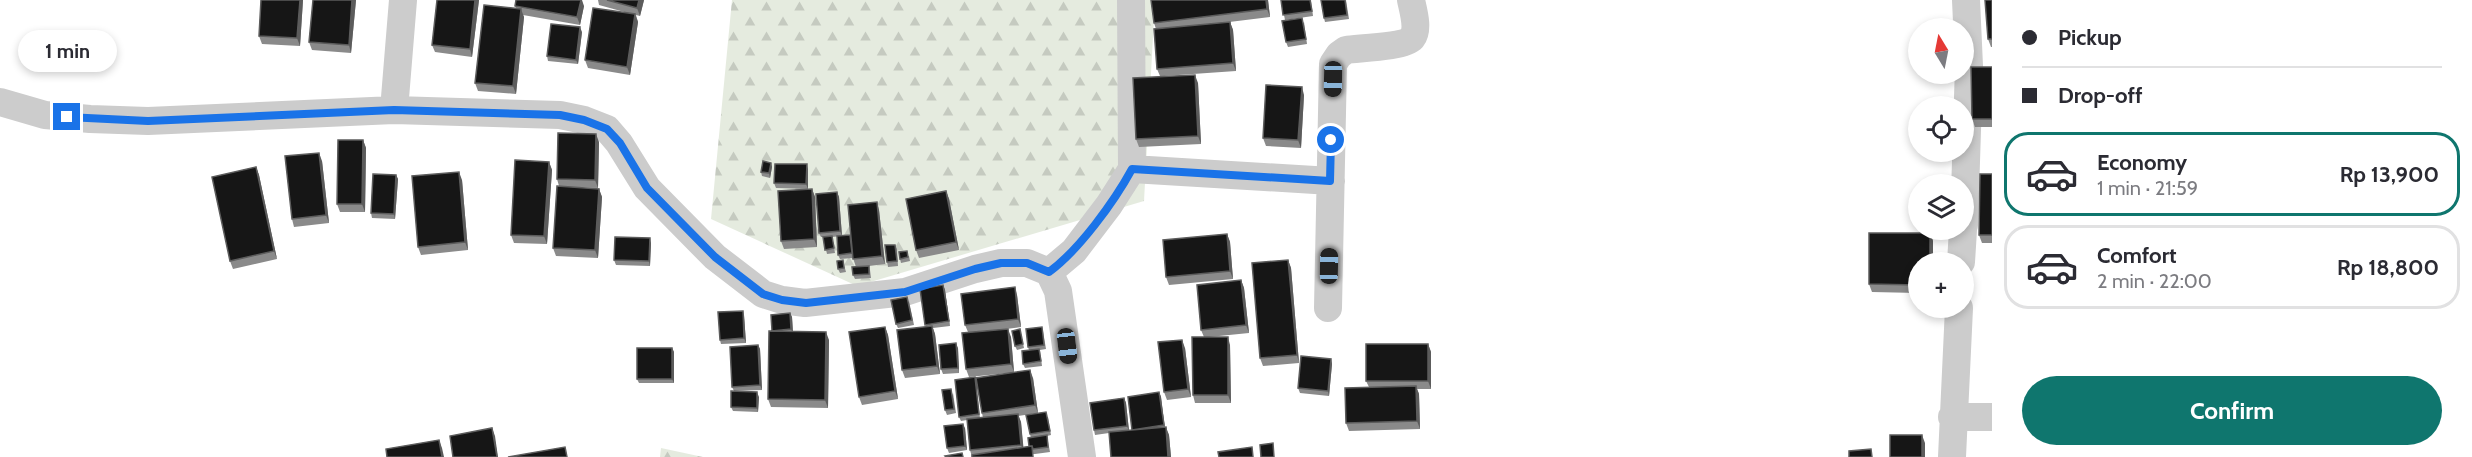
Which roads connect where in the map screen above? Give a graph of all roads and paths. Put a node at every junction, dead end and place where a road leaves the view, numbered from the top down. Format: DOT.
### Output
graph roads {
  1 [pos="403,0"];
  2 [pos="1131,0"];
  3 [pos="1412,0"];
  4 [pos="1966,0"];
  5 [pos="0,102"];
  6 [pos="394,110"];
  7 [pos="1132,169"];
  8 [pos="1965,174"];
  9 [pos="1330,181"];
  10 [pos="1049,272"];
  11 [pos="1328,308"];
  12 [pos="1958,318"];
  13 [pos="1952,417"];
  14 [pos="1992,417"];
  15 [pos="1082,457"];
  16 [pos="1952,457"];
  1 -- 6 [label="street"];
  2 -- 7 [label="street"];
  3 -- 9 [label="street"];
  4 -- 8 [label="street"];
  5 -- 6 [label="street"];
  6 -- 10 [label="street"];
  7 -- 9 [label="street"];
  7 -- 10 [label="street"];
  9 -- 11 [label="street"];
  10 -- 15 [label="street"];
  12 -- 13 [label="street"];
  13 -- 14 [label="street"];
  13 -- 16 [label="street"];
}
